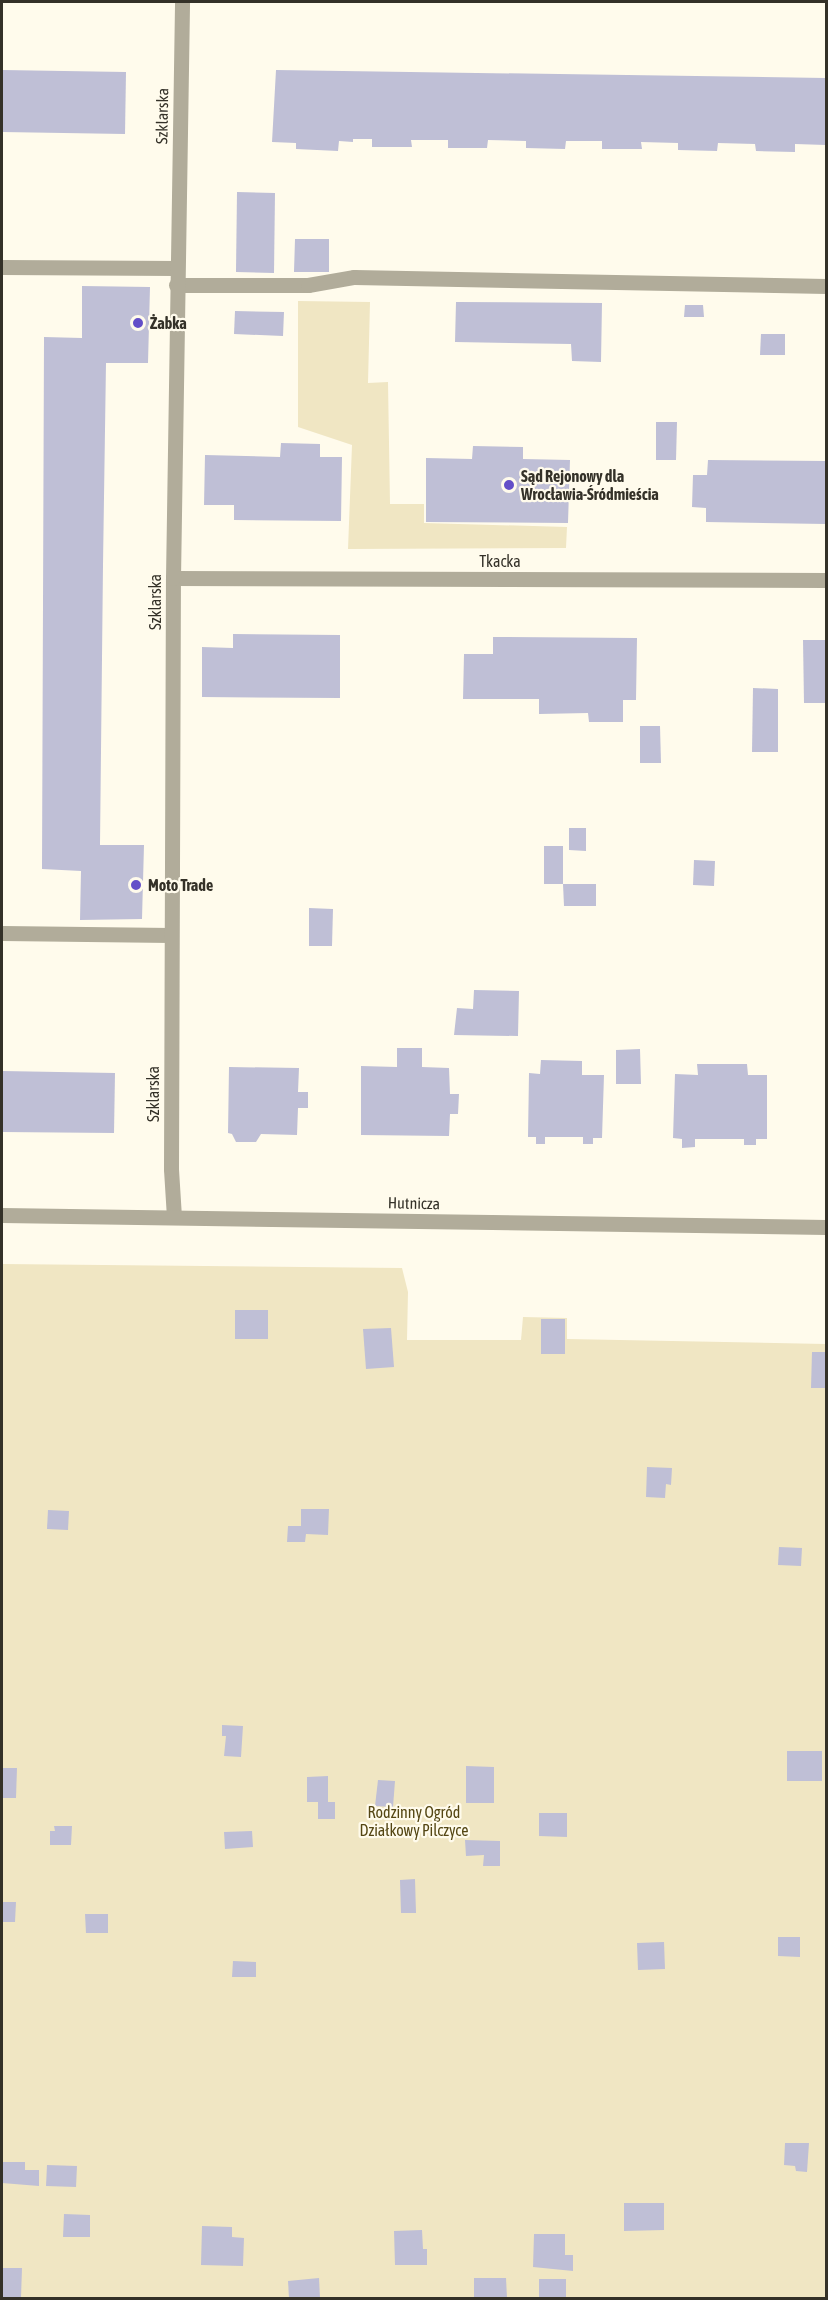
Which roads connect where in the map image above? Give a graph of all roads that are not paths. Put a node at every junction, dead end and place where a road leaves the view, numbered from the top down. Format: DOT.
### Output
graph roads {
  1 [pos="182,2"];
  2 [pos="2,267"];
  3 [pos="176,268"];
  4 [pos="176,285"];
  5 [pos="826,286"];
  6 [pos="173,578"];
  7 [pos="826,580"];
  8 [pos="2,933"];
  9 [pos="171,935"];
  10 [pos="2,1215"];
  11 [pos="174,1217"];
  12 [pos="826,1227"];
  1 -- 3 [label="street, Szklarska"];
  2 -- 3 [label="street"];
  3 -- 4 [label="street, Szklarska"];
  4 -- 5 [label="street"];
  4 -- 6 [label="street, Szklarska"];
  6 -- 7 [label="street, Tkacka"];
  6 -- 9 [label="street, Szklarska"];
  8 -- 9 [label="street"];
  9 -- 11 [label="street, Szklarska"];
  10 -- 11 [label="street, Hutnicza"];
  11 -- 12 [label="street, Hutnicza"];
}
